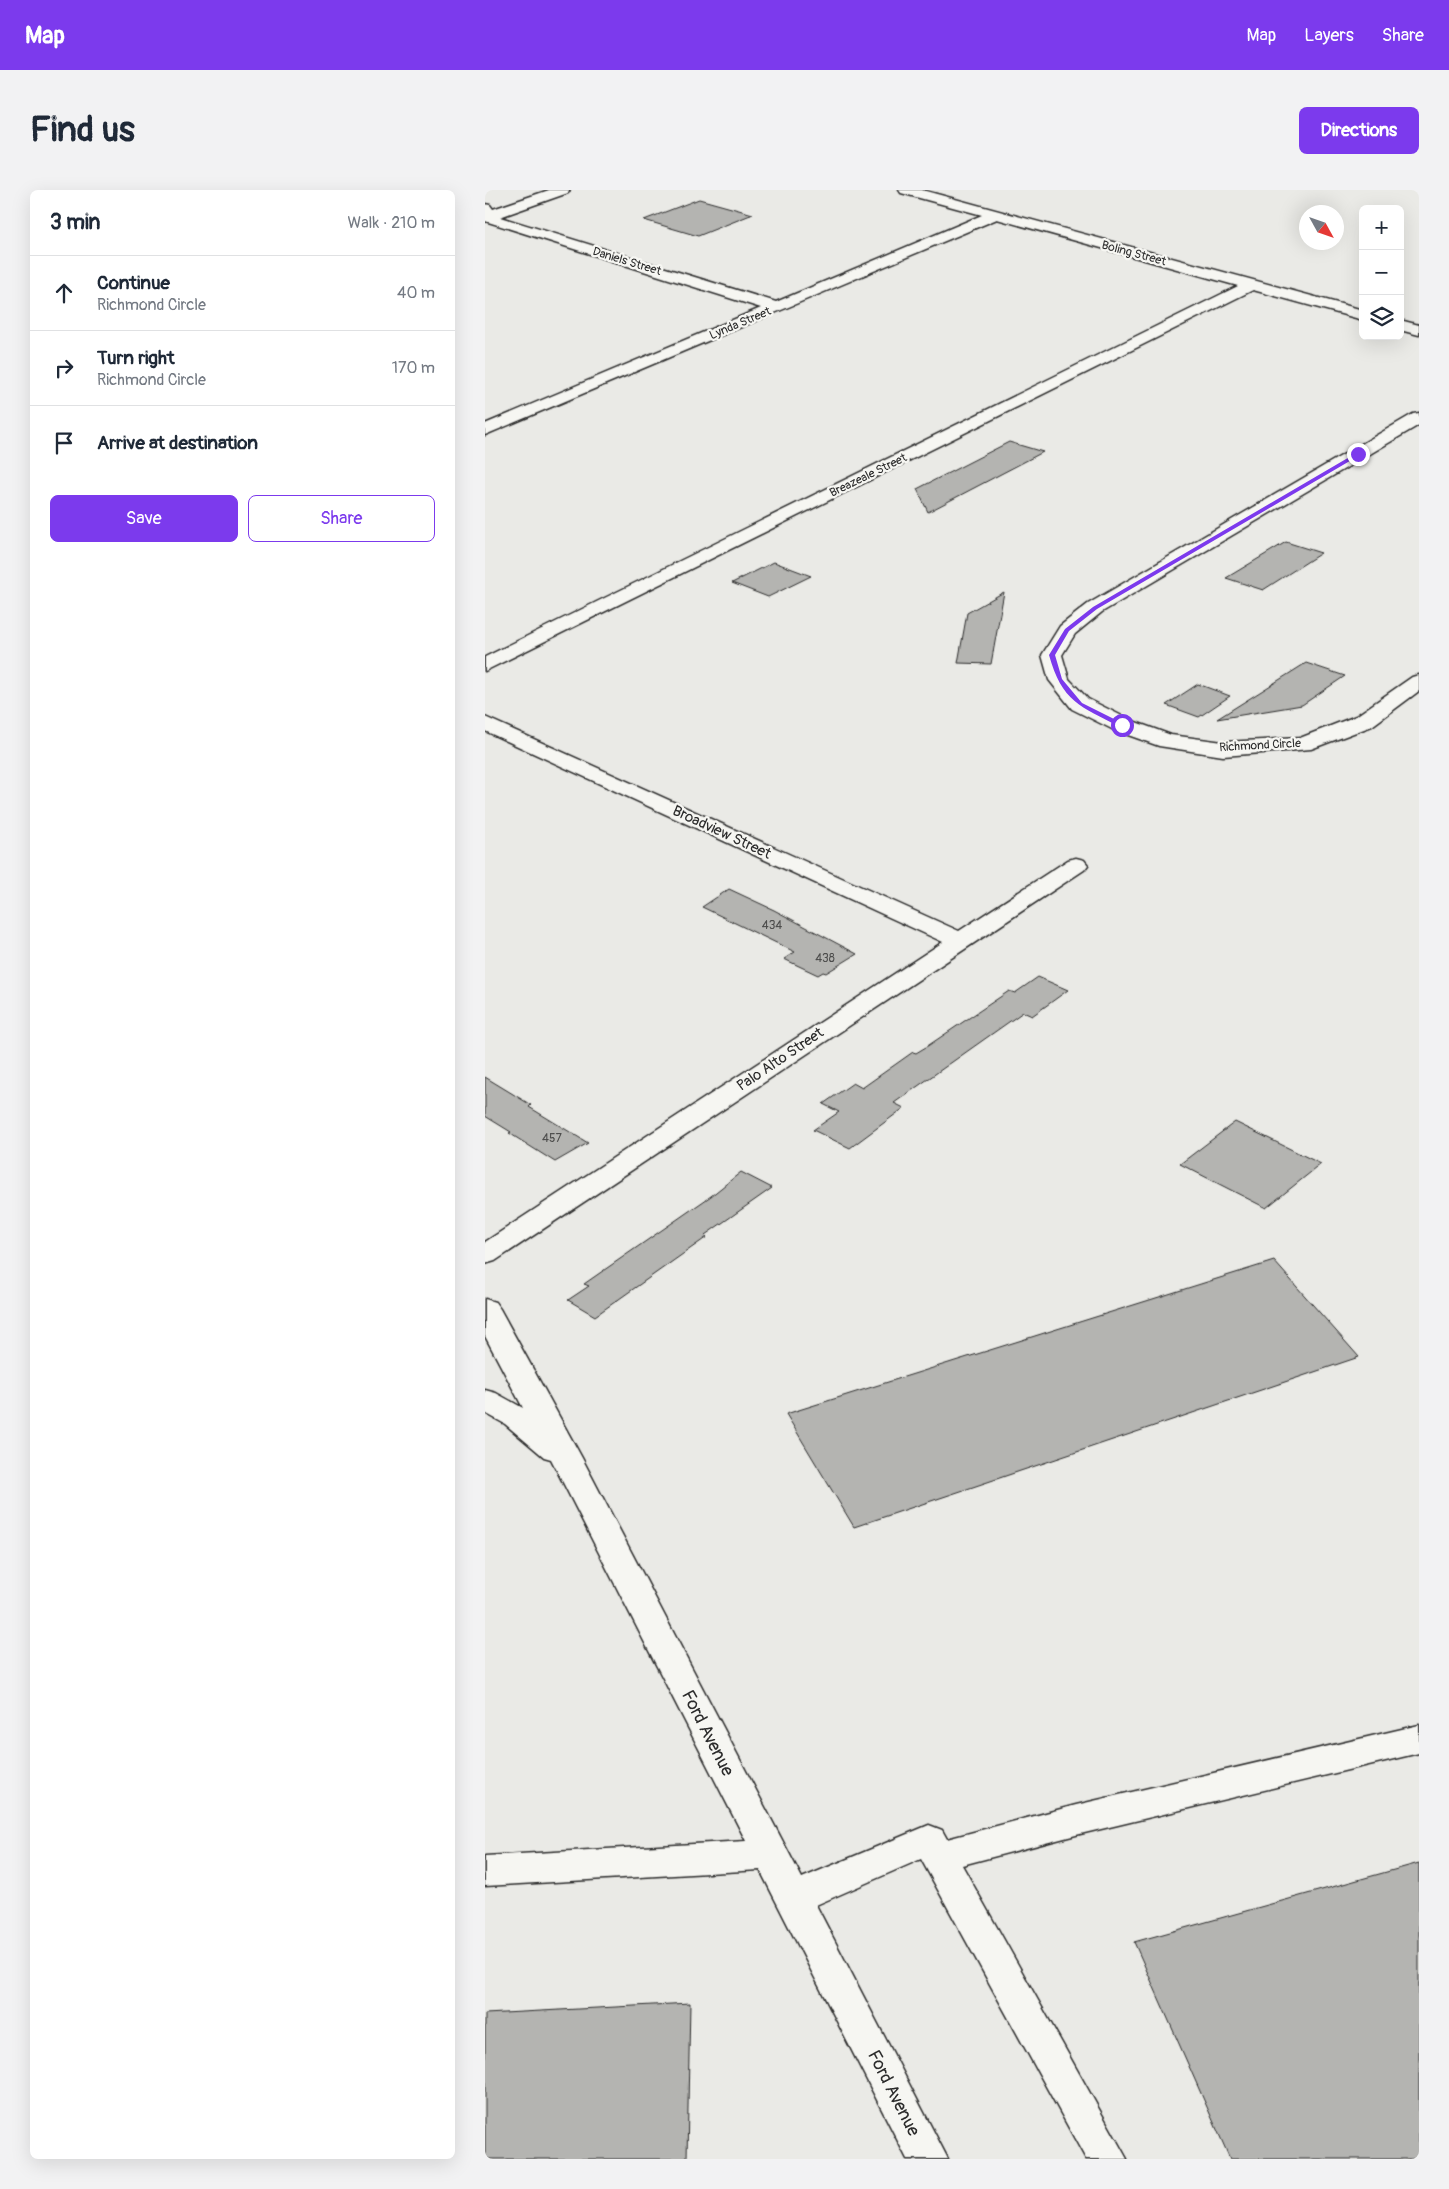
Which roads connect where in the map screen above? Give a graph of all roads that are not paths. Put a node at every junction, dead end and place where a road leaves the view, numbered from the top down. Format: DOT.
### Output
graph roads {
  1 [pos="563,190"];
  2 [pos="906,190"];
  3 [pos="485,214"];
  4 [pos="995,215"];
  5 [pos="1251,285"];
  6 [pos="777,307"];
  7 [pos="1359,314"];
  8 [pos="1419,418"];
  9 [pos="485,430"];
  10 [pos="485,665"];
  11 [pos="1419,681"];
  12 [pos="485,723"];
  13 [pos="1076,865"];
  14 [pos="960,941"];
  15 [pos="485,1254"];
  16 [pos="485,1309"];
  17 [pos="485,1400"];
  18 [pos="566,1458"];
  19 [pos="1419,1739"];
  20 [pos="770,1855"];
  21 [pos="938,1856"];
  22 [pos="485,1871"];
  23 [pos="793,1898"];
  24 [pos="928,2159"];
  25 [pos="1107,2159"];
  1 -- 3 [label="street"];
  2 -- 4 [label="street, Boling Street"];
  3 -- 6 [label="street, Daniels Street"];
  4 -- 5 [label="street, Boling Street"];
  4 -- 6 [label="street, Lynda Street"];
  5 -- 7 [label="street, Boling Street"];
  5 -- 10 [label="street, Breazeale Street"];
  6 -- 9 [label="street, Lynda Street"];
  8 -- 11 [label="street, Richmond Circle"];
  12 -- 14 [label="street, Broadview Street"];
  13 -- 14 [label="street, Palo Alto Street"];
  14 -- 15 [label="street, Palo Alto Street"];
  16 -- 18 [label="street, Ford Avenue"];
  17 -- 18 [label="street"];
  18 -- 20 [label="street, Ford Avenue"];
  19 -- 21 [label="street"];
  20 -- 22 [label="street"];
  20 -- 23 [label="street, Ford Avenue"];
  21 -- 23 [label="street"];
  21 -- 25 [label="street"];
  23 -- 24 [label="street, Ford Avenue"];
}
